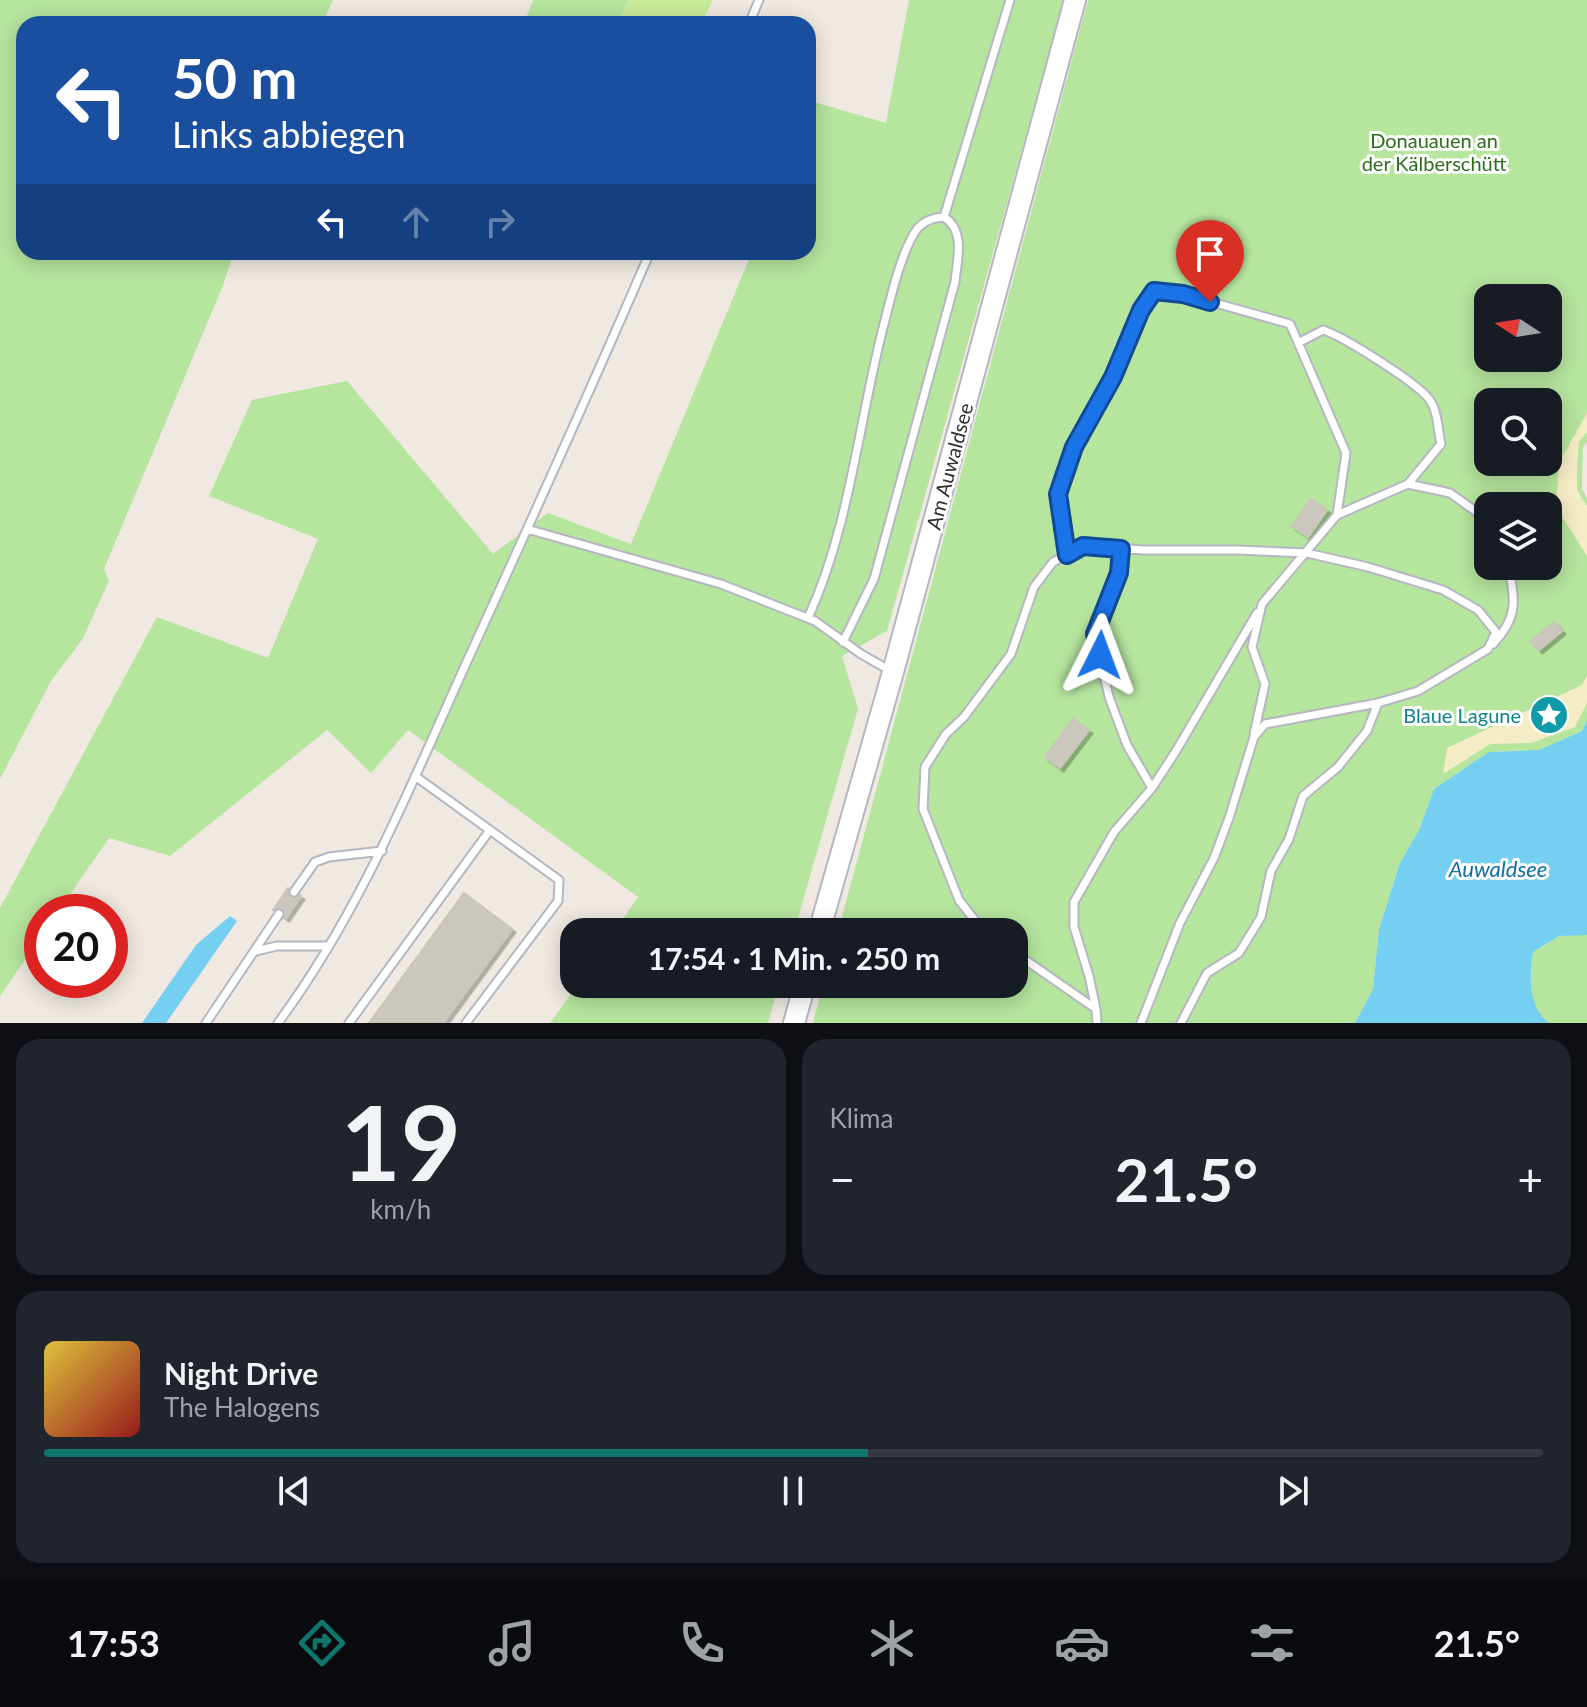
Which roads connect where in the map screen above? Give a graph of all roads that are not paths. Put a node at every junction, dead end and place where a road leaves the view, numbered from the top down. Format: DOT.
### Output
graph roads {
  1 [pos="1010,0"];
  2 [pos="1075,0"];
  3 [pos="944,217"];
  4 [pos="647,260"];
  5 [pos="1300,342"];
  6 [pos="1408,484"];
  7 [pos="1474,510"];
  8 [pos="1337,515"];
  9 [pos="527,529"];
  10 [pos="1121,549"];
  11 [pos="1307,553"];
  12 [pos="1067,555"];
  13 [pos="1511,580"];
  14 [pos="1262,604"];
  15 [pos="808,618"];
  16 [pos="843,642"];
  17 [pos="1488,649"];
  18 [pos="893,672"];
  19 [pos="1378,703"];
  20 [pos="1254,737"];
  21 [pos="415,776"];
  22 [pos="1152,788"];
  23 [pos="490,830"];
  24 [pos="382,851"];
  25 [pos="294,892"];
  26 [pos="279,914"];
  27 [pos="823,918"];
  28 [pos="973,918"];
  29 [pos="329,946"];
  30 [pos="255,951"];
  31 [pos="1028,962"];
  32 [pos="801,998"];
  33 [pos="1096,1009"];
  34 [pos="206,1023"];
  35 [pos="278,1023"];
  36 [pos="349,1023"];
  37 [pos="466,1023"];
  38 [pos="794,1023"];
  39 [pos="1097,1023"];
  40 [pos="1141,1023"];
  41 [pos="1181,1023"];
  1 -- 3 [label="lane"];
  2 -- 18 [label="street, Am Auwaldsee"];
  3 -- 15 [label="lane"];
  3 -- 16 [label="lane"];
  4 -- 9 [label="lane"];
  5 -- 6 [label="lane"];
  5 -- 8 [label="lane"];
  5 -- 12 [label="lane"];
  6 -- 7 [label="lane"];
  6 -- 8 [label="lane"];
  8 -- 11 [label="lane"];
  9 -- 15 [label="lane"];
  9 -- 21 [label="lane"];
  10 -- 11 [label="lane"];
  10 -- 12 [label="lane"];
  10 -- 22 [label="lane"];
  11 -- 14 [label="lane"];
  11 -- 17 [label="lane"];
  12 -- 28 [label="lane"];
  13 -- 17 [label="lane"];
  14 -- 20 [label="lane"];
  14 -- 22 [label="lane"];
  15 -- 16 [label="lane"];
  16 -- 18 [label="lane"];
  17 -- 19 [label="lane"];
  18 -- 27 [label="street, Am Auwaldsee"];
  19 -- 20 [label="lane"];
  19 -- 41 [label="lane"];
  20 -- 40 [label="lane"];
  21 -- 23 [label="lane"];
  21 -- 24 [label="lane"];
  22 -- 33 [label="lane"];
  23 -- 36 [label="lane"];
  23 -- 37 [label="lane"];
  24 -- 25 [label="lane"];
  24 -- 29 [label="lane"];
  26 -- 30 [label="lane"];
  29 -- 30 [label="lane"];
  29 -- 35 [label="lane"];
  30 -- 34 [label="lane"];
  31 -- 33 [label="lane"];
  32 -- 38 [label="street"];
  33 -- 39 [label="lane"];
}
